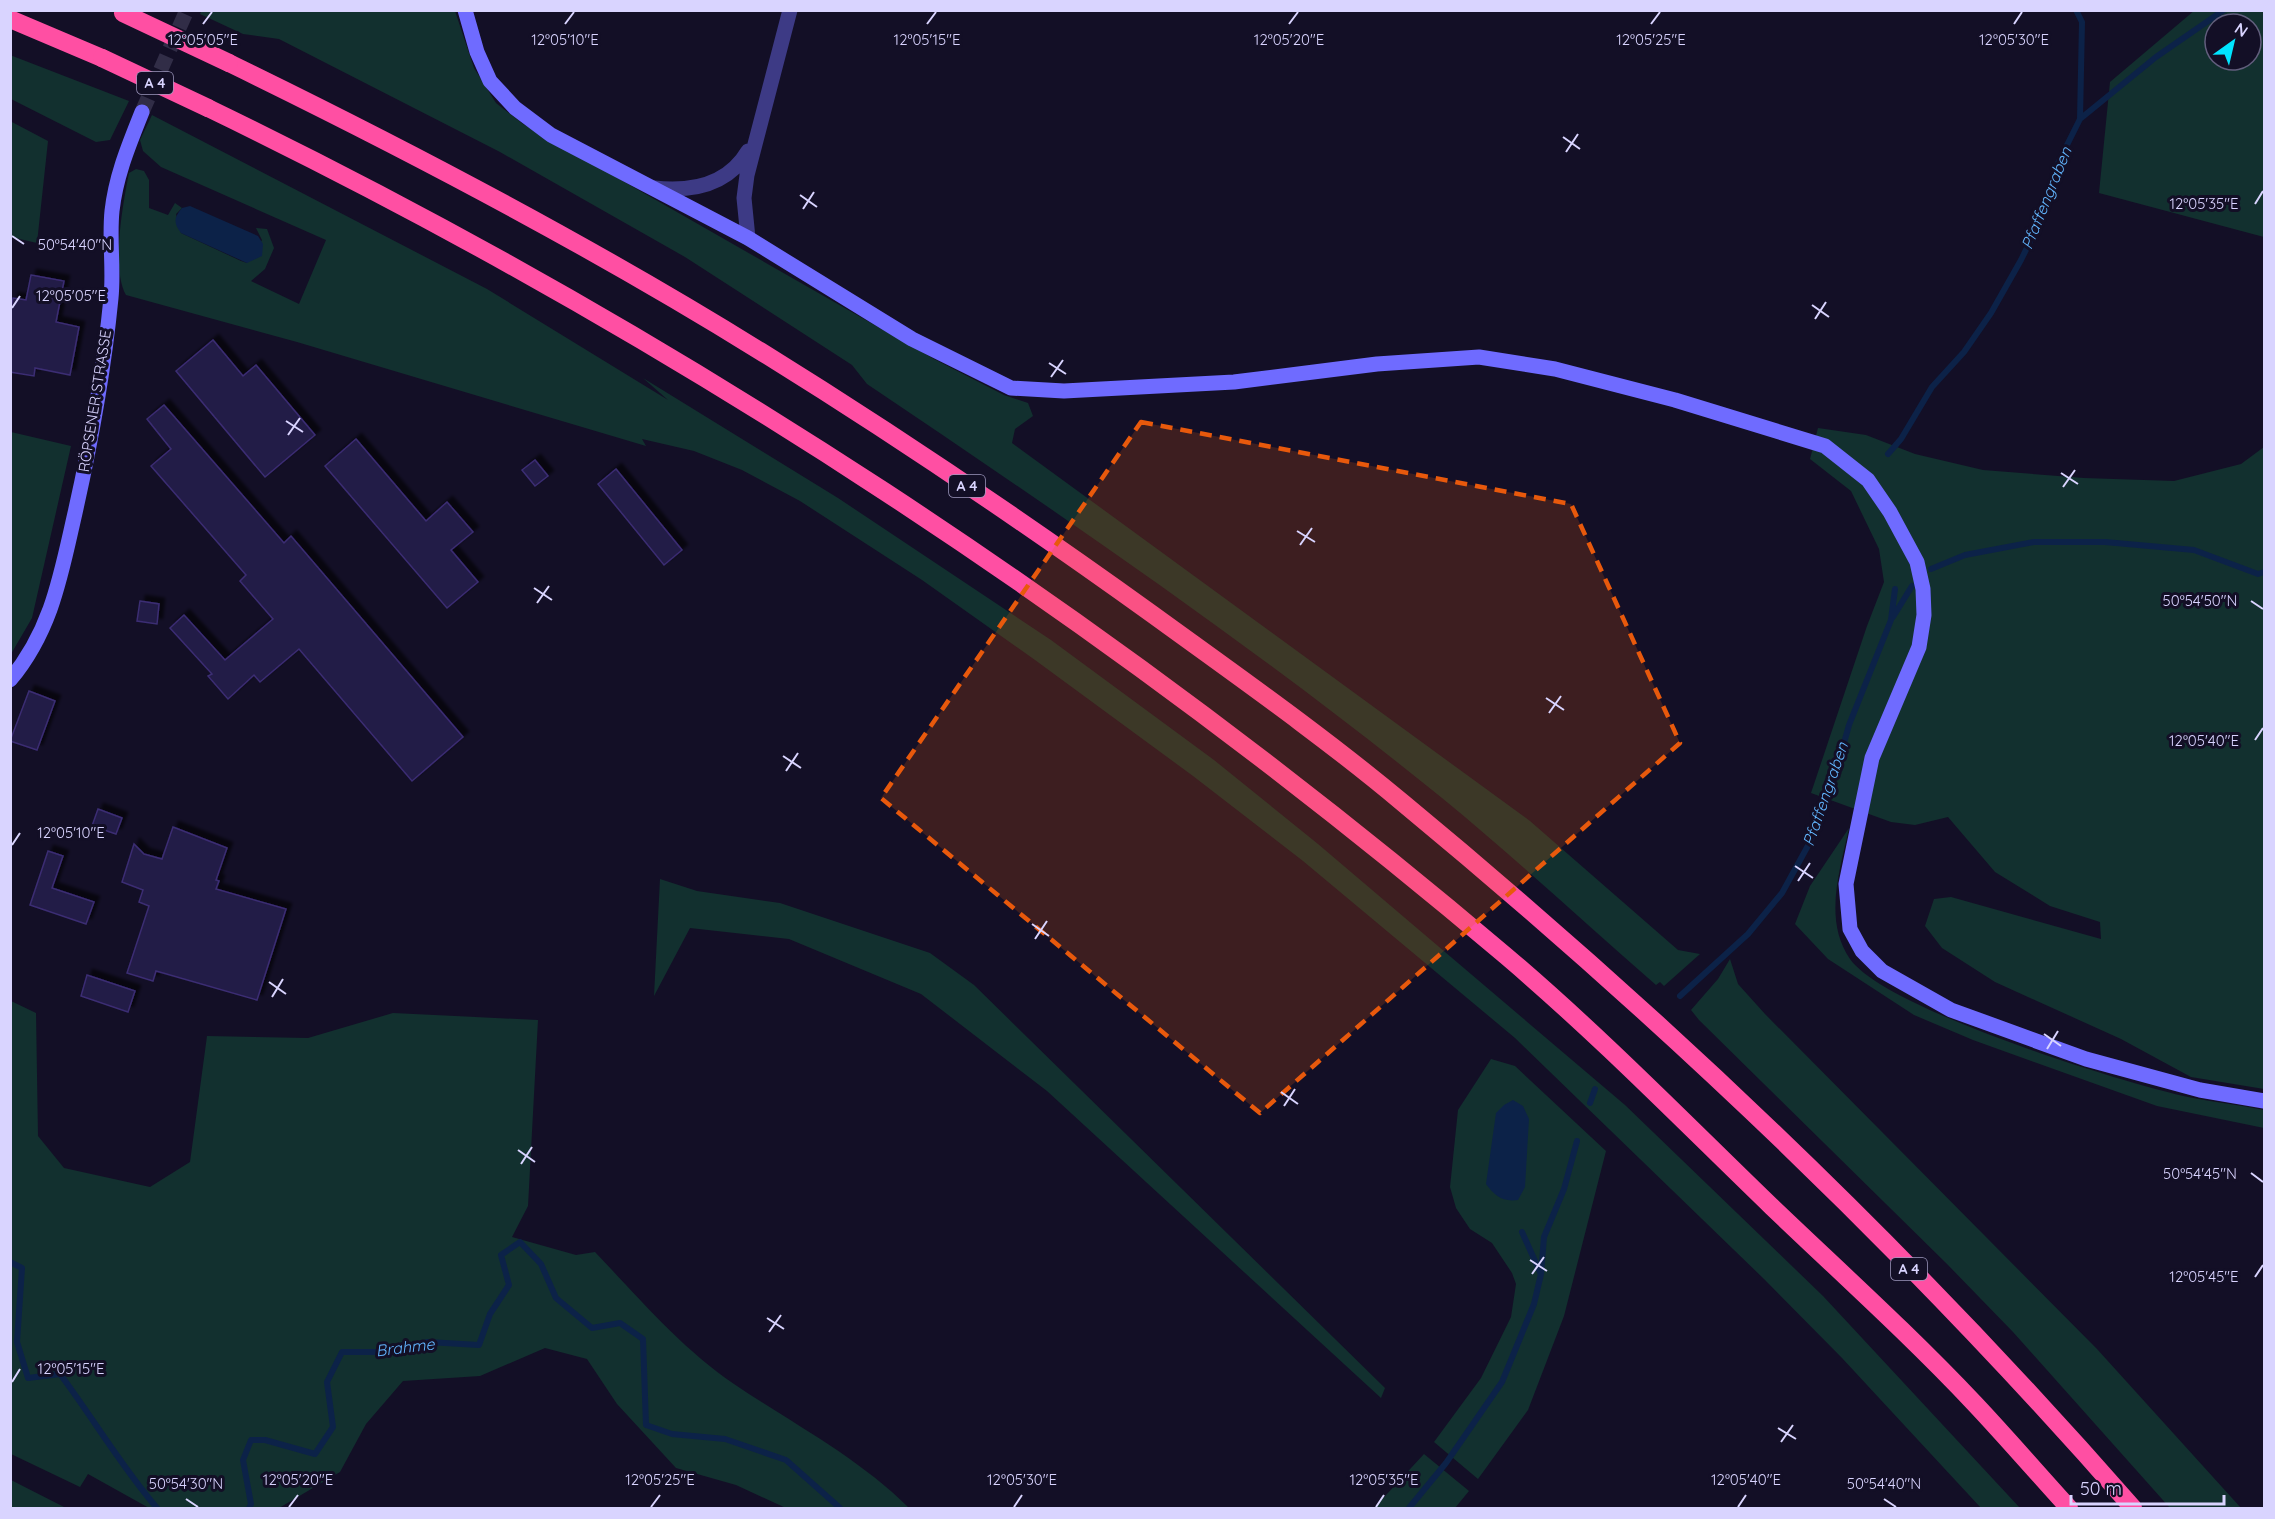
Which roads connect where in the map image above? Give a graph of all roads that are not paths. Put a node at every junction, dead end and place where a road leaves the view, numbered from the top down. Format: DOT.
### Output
graph roads {
  1 [pos="465,10"];
  2 [pos="790,10"];
  3 [pos="120,12"];
  4 [pos="10,19"];
  5 [pos="142,112"];
  6 [pos="758,133"];
  7 [pos="653,188"];
  8 [pos="748,238"];
  9 [pos="10,680"];
  10 [pos="2265,1101"];
  11 [pos="2069,1509"];
  12 [pos="2133,1509"];
  1 -- 7 [label="street"];
  2 -- 6 [label="street"];
  3 -- 12 [label="highway, A 4, bridge"];
  4 -- 11 [label="highway, A 4, bridge"];
  5 -- 9 [label="street, RÖPSENER STRASSE"];
  6 -- 7 [label="street"];
  6 -- 8 [label="street"];
  7 -- 8 [label="street"];
  8 -- 10 [label="street"];
}
